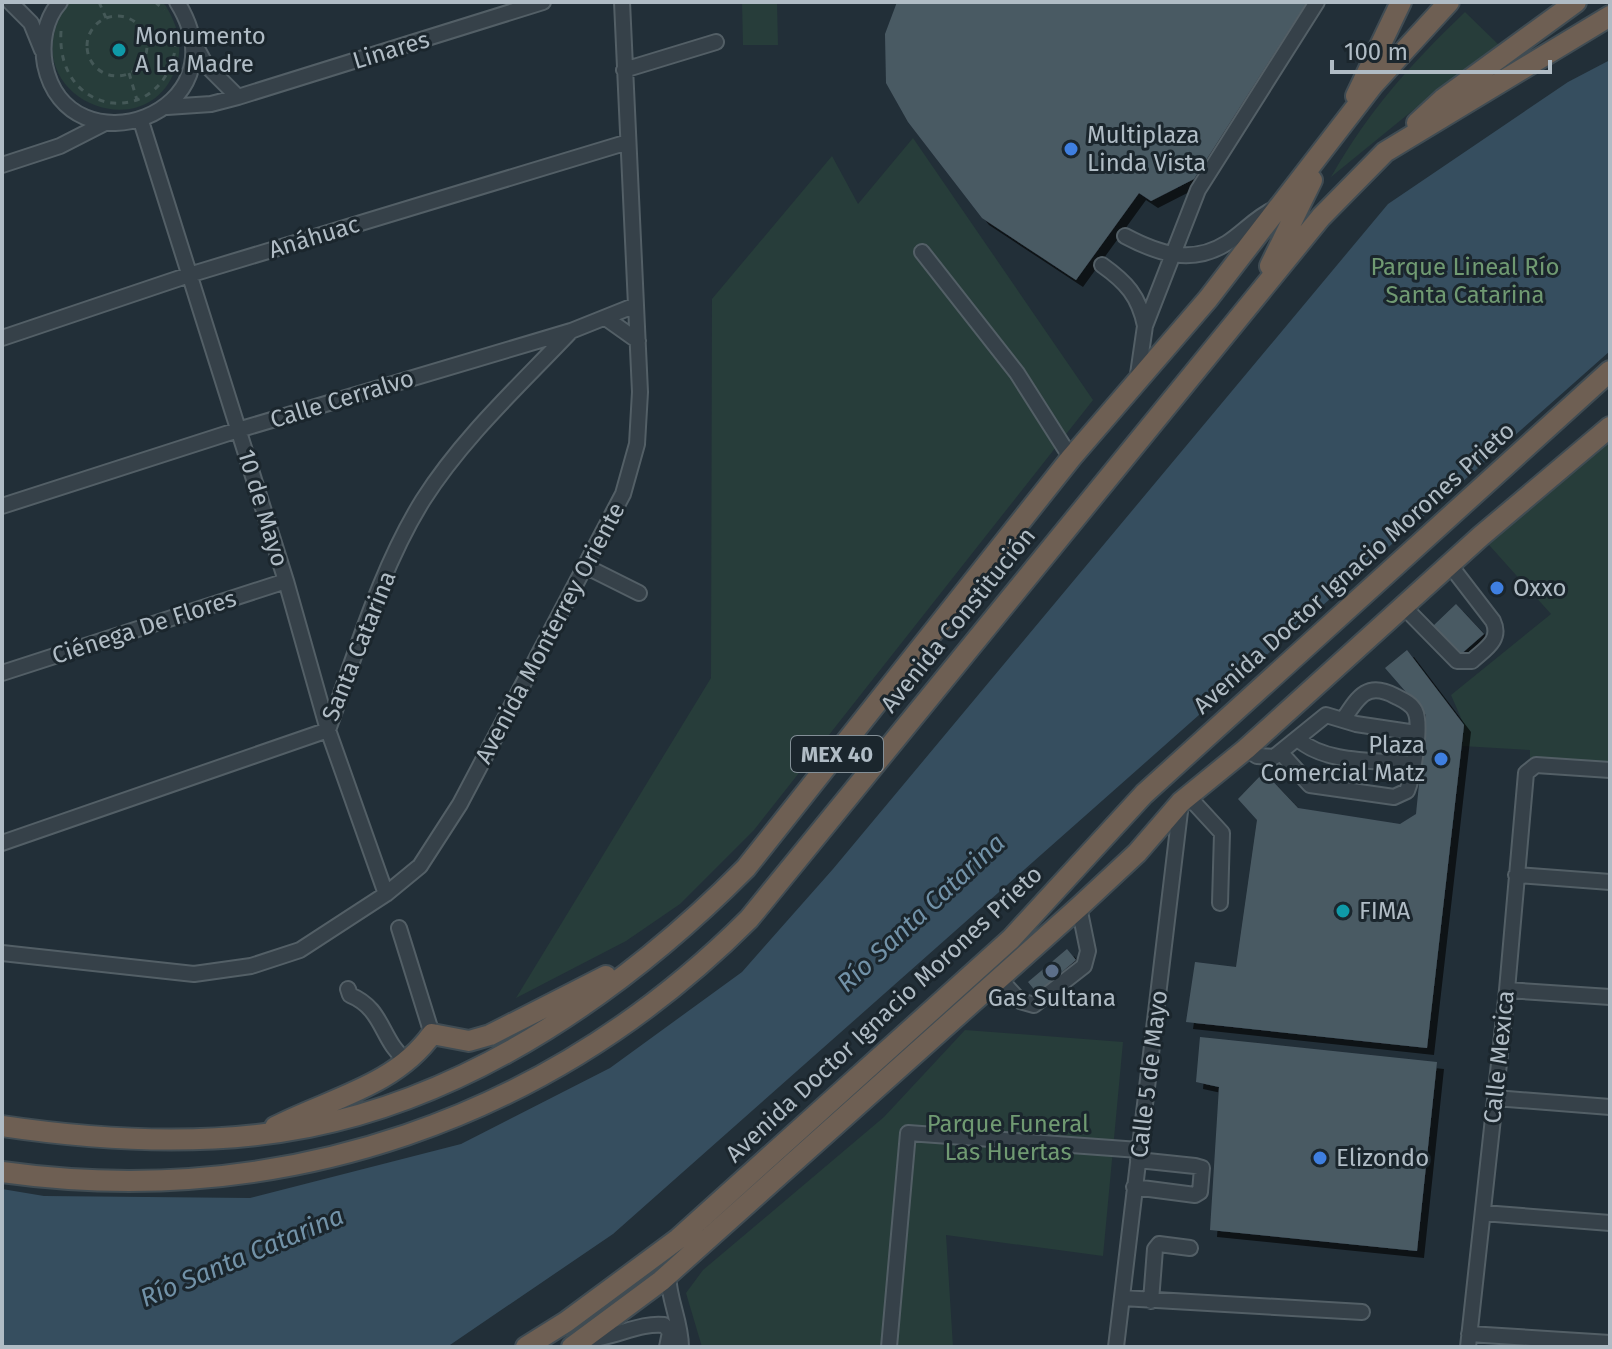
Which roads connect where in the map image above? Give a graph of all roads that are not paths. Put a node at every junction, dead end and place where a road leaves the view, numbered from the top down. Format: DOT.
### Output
graph roads {
  1 [pos="10,2"];
  2 [pos="60,2"];
  3 [pos="177,2"];
  4 [pos="543,2"];
  5 [pos="622,2"];
  6 [pos="1317,2"];
  7 [pos="1401,2"];
  8 [pos="1449,2"];
  9 [pos="1576,2"];
  10 [pos="1610,16"];
  11 [pos="716,42"];
  12 [pos="194,43"];
  13 [pos="43,52"];
  14 [pos="624,70"];
  15 [pos="238,97"];
  16 [pos="167,107"];
  17 [pos="1348,119"];
  18 [pos="141,121"];
  19 [pos="105,123"];
  20 [pos="628,142"];
  21 [pos="1330,144"];
  22 [pos="1385,152"];
  23 [pos="2,165"];
  24 [pos="1281,206"];
  25 [pos="1125,236"];
  26 [pos="922,252"];
  27 [pos="1171,256"];
  28 [pos="1102,265"];
  29 [pos="189,275"];
  30 [pos="1256,297"];
  31 [pos="636,305"];
  32 [pos="607,319"];
  33 [pos="1145,326"];
  34 [pos="571,331"];
  35 [pos="2,338"];
  36 [pos="638,341"];
  37 [pos="1610,371"];
  38 [pos="1136,383"];
  39 [pos="238,430"];
  40 [pos="1607,432"];
  41 [pos="1071,458"];
  42 [pos="2,506"];
  43 [pos="1450,565"];
  44 [pos="585,566"];
  45 [pos="286,581"];
  46 [pos="639,593"];
  47 [pos="1405,608"];
  48 [pos="2,673"];
  49 [pos="1343,720"];
  50 [pos="328,730"];
  51 [pos="1416,733"];
  52 [pos="1303,744"];
  53 [pos="1246,749"];
  54 [pos="1281,753"];
  55 [pos="1413,764"];
  56 [pos="1291,768"];
  57 [pos="1610,770"];
  58 [pos="1185,799"];
  59 [pos="2,843"];
  60 [pos="1516,875"];
  61 [pos="1610,882"];
  62 [pos="386,894"];
  63 [pos="1220,903"];
  64 [pos="1079,907"];
  65 [pos="399,928"];
  66 [pos="2,953"];
  67 [pos="637,966"];
  68 [pos="1000,979"];
  69 [pos="348,989"];
  70 [pos="1507,990"];
  71 [pos="1610,997"];
  72 [pos="432,1034"];
  73 [pos="407,1062"];
  74 [pos="1495,1098"];
  75 [pos="1610,1107"];
  76 [pos="2,1126"];
  77 [pos="261,1135"];
  78 [pos="1138,1155"];
  79 [pos="2,1172"];
  80 [pos="1134,1187"];
  81 [pos="1483,1213"];
  82 [pos="1610,1223"];
  83 [pos="1190,1248"];
  84 [pos="668,1275"];
  85 [pos="1122,1298"];
  86 [pos="1151,1301"];
  87 [pos="1362,1312"];
  88 [pos="1468,1341"];
  89 [pos="1610,1343"];
  90 [pos="577,1344"];
  91 [pos="526,1347"];
  92 [pos="667,1347"];
  93 [pos="681,1347"];
  94 [pos="889,1347"];
  95 [pos="1116,1347"];
  1 -- 13 [label="street"];
  2 -- 13 [label="street"];
  3 -- 12 [label="street"];
  4 -- 15 [label="street, Linares"];
  5 -- 14 [label="street, Avenida Monterrey Oriente"];
  6 -- 27 [label="street"];
  7 -- 17 [label="highway"];
  8 -- 17 [label="highway, Avenida Constitución / MEX 40"];
  9 -- 22 [label="highway"];
  10 -- 22 [label="highway, Avenida Constitución"];
  11 -- 14 [label="street"];
  12 -- 15 [label="street"];
  12 -- 16 [label="street"];
  13 -- 19 [label="street"];
  14 -- 20 [label="street, Avenida Monterrey Oriente"];
  15 -- 16 [label="street, Linares"];
  16 -- 18 [label="street"];
  17 -- 21 [label="highway, Avenida Constitución / MEX 40"];
  18 -- 19 [label="street"];
  18 -- 29 [label="street, 10 de Mayo"];
  19 -- 23 [label="street"];
  20 -- 29 [label="street, Anáhuac"];
  20 -- 31 [label="street, Avenida Monterrey Oriente"];
  21 -- 24 [label="highway, Avenida Constitución / MEX 40"];
  21 -- 30 [label="highway"];
  22 -- 30 [label="highway, Avenida Constitución / MEX 40"];
  24 -- 27 [label="street"];
  24 -- 38 [label="highway, Avenida Constitución / MEX 40"];
  25 -- 27 [label="street"];
  26 -- 41 [label="street"];
  27 -- 33 [label="street"];
  28 -- 33 [label="street"];
  29 -- 35 [label="street, Anáhuac"];
  29 -- 39 [label="street, 10 de Mayo"];
  30 -- 79 [label="highway, Avenida Constitución / MEX 40"];
  31 -- 32 [label="street, Calle Cerralvo"];
  31 -- 36 [label="street, Avenida Monterrey Oriente"];
  32 -- 34 [label="street, Calle Cerralvo"];
  32 -- 36 [label="street"];
  33 -- 38 [label="street"];
  34 -- 39 [label="street, Calle Cerralvo"];
  34 -- 50 [label="street, Santa Catarina"];
  36 -- 44 [label="street, Avenida Monterrey Oriente"];
  37 -- 91 [label="highway, Avenida Doctor Ignacio Morones Prieto"];
  38 -- 41 [label="highway, Avenida Constitución / MEX 40"];
  39 -- 42 [label="street, Calle Cerralvo"];
  39 -- 45 [label="street, 10 de Mayo"];
  40 -- 43 [label="highway, Avenida Doctor Ignacio Morones Prieto"];
  41 -- 67 [label="highway, Avenida Constitución / MEX 40"];
  43 -- 47 [label="highway, Avenida Doctor Ignacio Morones Prieto"];
  43 -- 47 [label="street"];
  44 -- 46 [label="street"];
  44 -- 62 [label="street, Avenida Monterrey Oriente"];
  45 -- 48 [label="street, Ciénega De Flores"];
  45 -- 50 [label="street, 10 de Mayo"];
  47 -- 53 [label="highway, Avenida Doctor Ignacio Morones Prieto"];
  49 -- 51 [label="street"];
  49 -- 51 [label="street"];
  49 -- 52 [label="street"];
  50 -- 59 [label="street, Santa Catarina"];
  50 -- 62 [label="street, 10 de Mayo"];
  51 -- 55 [label="street"];
  52 -- 54 [label="street"];
  52 -- 55 [label="street"];
  52 -- 56 [label="street"];
  53 -- 54 [label="street"];
  53 -- 58 [label="highway, Avenida Doctor Ignacio Morones Prieto"];
  54 -- 56 [label="street"];
  55 -- 56 [label="street"];
  57 -- 60 [label="street, Calle Mexica"];
  58 -- 63 [label="street"];
  58 -- 64 [label="highway, Avenida Doctor Ignacio Morones Prieto"];
  58 -- 78 [label="street, Calle 5 de Mayo"];
  60 -- 61 [label="street"];
  60 -- 70 [label="street, Calle Mexica"];
  62 -- 66 [label="street, Avenida Monterrey Oriente"];
  64 -- 68 [label="highway, Avenida Doctor Ignacio Morones Prieto"];
  64 -- 68 [label="street"];
  65 -- 72 [label="street"];
  67 -- 72 [label="highway"];
  67 -- 77 [label="highway, Avenida Constitución / MEX 40"];
  68 -- 84 [label="highway, Avenida Doctor Ignacio Morones Prieto"];
  69 -- 73 [label="street"];
  70 -- 71 [label="street"];
  70 -- 74 [label="street, Calle Mexica"];
  72 -- 73 [label="highway"];
  73 -- 77 [label="highway"];
  74 -- 75 [label="street"];
  74 -- 81 [label="street, Calle Mexica"];
  76 -- 77 [label="highway, Avenida Constitución / MEX 40"];
  78 -- 80 [label="street, Calle 5 de Mayo"];
  78 -- 80 [label="street"];
  78 -- 94 [label="street"];
  80 -- 85 [label="street, Calle 5 de Mayo"];
  81 -- 82 [label="street"];
  81 -- 88 [label="street, Calle Mexica"];
  83 -- 86 [label="street"];
  84 -- 90 [label="highway, Avenida Doctor Ignacio Morones Prieto"];
  84 -- 93 [label="street"];
  85 -- 86 [label="street"];
  85 -- 95 [label="street, Calle 5 de Mayo"];
  86 -- 87 [label="street"];
  88 -- 89 [label="street"];
  90 -- 92 [label="street"];
}
